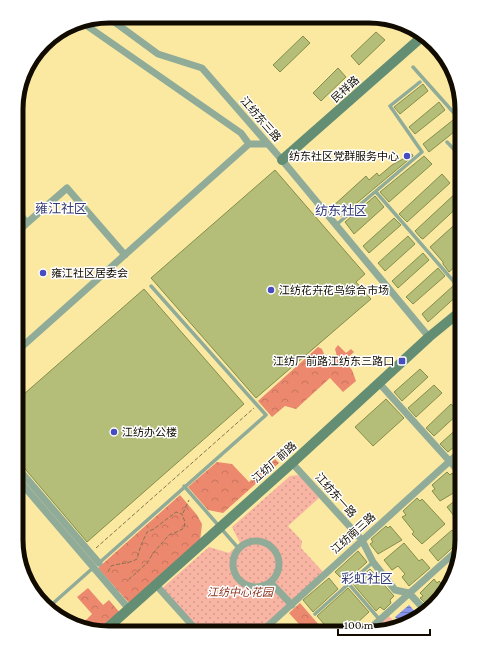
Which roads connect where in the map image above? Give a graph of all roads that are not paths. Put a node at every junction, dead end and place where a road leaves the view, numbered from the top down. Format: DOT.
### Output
graph roads {
  1 [pos="116,23"];
  2 [pos="87,26"];
  3 [pos="415,37"];
  4 [pos="419,40"];
  5 [pos="413,67"];
  6 [pos="420,82"];
  7 [pos="455,114"];
  8 [pos="447,142"];
  9 [pos="249,144"];
  10 [pos="268,144"];
  11 [pos="455,151"];
  12 [pos="281,159"];
  13 [pos="376,192"];
  14 [pos="23,218"];
  15 [pos="27,223"];
  16 [pos="336,225"];
  17 [pos="23,227"];
  18 [pos="125,254"];
  19 [pos="455,283"];
  20 [pos="152,286"];
  21 [pos="455,316"];
  22 [pos="429,337"];
  23 [pos="23,346"];
  24 [pos="380,382"];
  25 [pos="455,456"];
  26 [pos="449,461"];
  27 [pos="292,463"];
  28 [pos="455,467"];
  29 [pos="23,474"];
  30 [pos="23,485"];
  31 [pos="184,486"];
  32 [pos="220,527"];
  33 [pos="362,540"];
  34 [pos="239,549"];
  35 [pos="453,555"];
  36 [pos="373,562"];
  37 [pos="96,565"];
  38 [pos="270,582"];
  39 [pos="348,583"];
  40 [pos="156,585"];
  41 [pos="410,593"];
  42 [pos="52,604"];
  43 [pos="292,605"];
  44 [pos="423,607"];
  45 [pos="129,608"];
  46 [pos="315,614"];
  47 [pos="380,620"];
  48 [pos="110,626"];
  49 [pos="194,626"];
  50 [pos="268,626"];
  51 [pos="373,626"];
  1 -- 10 [label="street, 江纺东三路"];
  2 -- 9 [label="street"];
  3 -- 12 [label="main road, 民祥路"];
  4 -- 12 [label="main road, 民祥路"];
  5 -- 7 [label="lane"];
  6 -- 13 [label="lane"];
  8 -- 11 [label="lane"];
  9 -- 10 [label="street"];
  9 -- 18 [label="street"];
  10 -- 12 [label="street, 江纺东三路"];
  12 -- 16 [label="street, 江纺东三路"];
  13 -- 16 [label="lane"];
  13 -- 19 [label="lane"];
  14 -- 15 [label="street"];
  15 -- 17 [label="street"];
  15 -- 18 [label="street"];
  16 -- 22 [label="street, 江纺东三路"];
  18 -- 23 [label="street"];
  20 -- 31 [label="lane"];
  21 -- 22 [label="main road, 江纺厂前路"];
  22 -- 24 [label="main road, 江纺厂前路"];
  24 -- 26 [label="street"];
  24 -- 27 [label="main road, 江纺厂前路"];
  25 -- 26 [label="street, 江纺南三路"];
  26 -- 28 [label="street"];
  26 -- 33 [label="street, 江纺南三路"];
  27 -- 32 [label="main road, 江纺厂前路"];
  27 -- 33 [label="street, 江纺东一路"];
  29 -- 37 [label="street"];
  30 -- 37 [label="street"];
  31 -- 32 [label="lane"];
  31 -- 37 [label="lane"];
  32 -- 34 [label="lane"];
  32 -- 40 [label="main road, 江纺厂前路"];
  33 -- 36 [label="street, 江纺东一路"];
  33 -- 43 [label="street, 江纺南三路"];
  34 -- 38 [label="street"];
  34 -- 38 [label="street"];
  35 -- 41 [label="street"];
  36 -- 39 [label="lane"];
  36 -- 41 [label="street, 江纺东一路"];
  37 -- 42 [label="lane"];
  37 -- 45 [label="street"];
  38 -- 43 [label="street"];
  39 -- 46 [label="lane"];
  39 -- 47 [label="lane"];
  40 -- 45 [label="main road, 江纺厂前路"];
  40 -- 49 [label="street"];
  41 -- 44 [label="street, 江纺东一路"];
  41 -- 47 [label="street"];
  43 -- 50 [label="street, 江纺南三路"];
  45 -- 48 [label="main road, 江纺厂前路"];
  47 -- 51 [label="street"];
}
